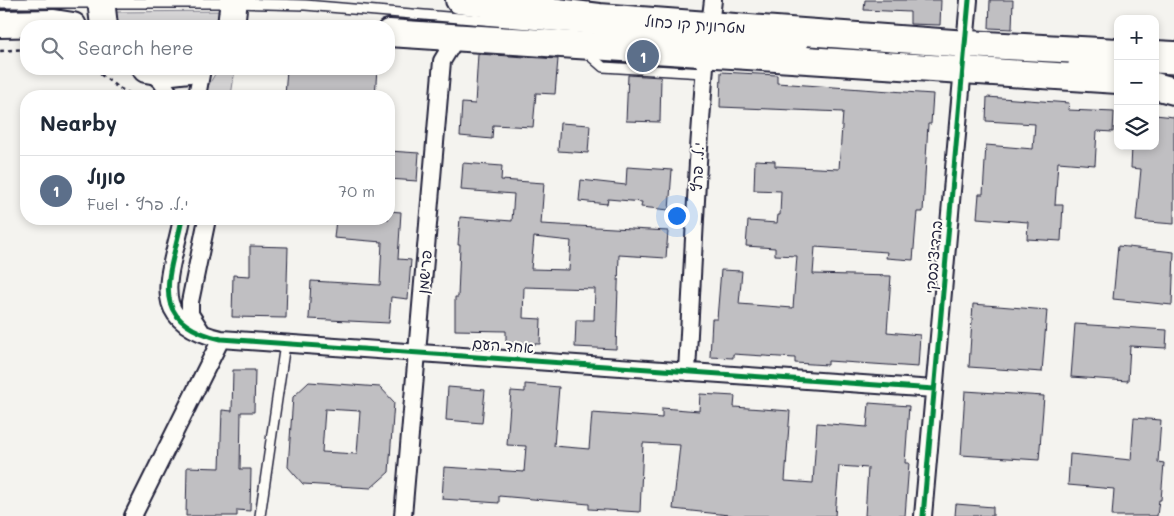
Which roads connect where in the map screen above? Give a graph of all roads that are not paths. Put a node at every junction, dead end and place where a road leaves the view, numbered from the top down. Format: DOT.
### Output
graph roads {
  1 [pos="969,0"];
  2 [pos="472,1"];
  3 [pos="0,2"];
  4 [pos="102,10"];
  5 [pos="233,10"];
  6 [pos="712,13"];
  7 [pos="0,24"];
  8 [pos="20,24"];
  9 [pos="395,33"];
  10 [pos="462,36"];
  11 [pos="817,48"];
  12 [pos="1114,52"];
  13 [pos="965,59"];
  14 [pos="705,62"];
  15 [pos="1061,64"];
  16 [pos="1114,66"];
  17 [pos="154,75"];
  18 [pos="201,75"];
  19 [pos="1114,79"];
  20 [pos="1159,82"];
  21 [pos="1174,83"];
  22 [pos="1159,87"];
  23 [pos="168,90"];
  24 [pos="198,90"];
  25 [pos="1174,91"];
  26 [pos="181,225"];
  27 [pos="206,225"];
  28 [pos="221,339"];
  29 [pos="285,344"];
  30 [pos="418,353"];
  31 [pos="687,372"];
  32 [pos="934,389"];
  33 [pos="133,516"];
  34 [pos="260,516"];
  35 [pos="403,516"];
  36 [pos="923,516"];
  1 -- 13 [label="street, ברדיצ'בסקי"];
  2 -- 6 [label="main road"];
  3 -- 4 [label="lane, מטרונית קו כחול"];
  4 -- 5 [label="lane, מטרונית קו כחול"];
  5 -- 11 [label="lane, מטרונית קו כחול"];
  6 -- 13 [label="main road"];
  7 -- 8 [label="main road"];
  9 -- 10 [label="main road"];
  10 -- 14 [label="main road"];
  10 -- 30 [label="street, פרישמן"];
  12 -- 13 [label="main road"];
  13 -- 14 [label="main road"];
  13 -- 19 [label="main road"];
  13 -- 32 [label="street, ברדיצ'בסקי"];
  14 -- 31 [label="street, י.ל. פרץ"];
  15 -- 16 [label="lane"];
  17 -- 23 [label="street"];
  18 -- 24 [label="street"];
  20 -- 21 [label="main road"];
  22 -- 25 [label="main road"];
  26 -- 28 [label="street, אחד העם"];
  27 -- 28 [label="street, אחד העם"];
  28 -- 29 [label="street, אחד העם"];
  28 -- 33 [label="street"];
  29 -- 30 [label="street, אחד העם"];
  29 -- 34 [label="lane"];
  30 -- 31 [label="street, אחד העם"];
  30 -- 35 [label="street, פרישמן"];
  31 -- 32 [label="street, אחד העם"];
  32 -- 36 [label="street, ברדיצ'בסקי"];
}
